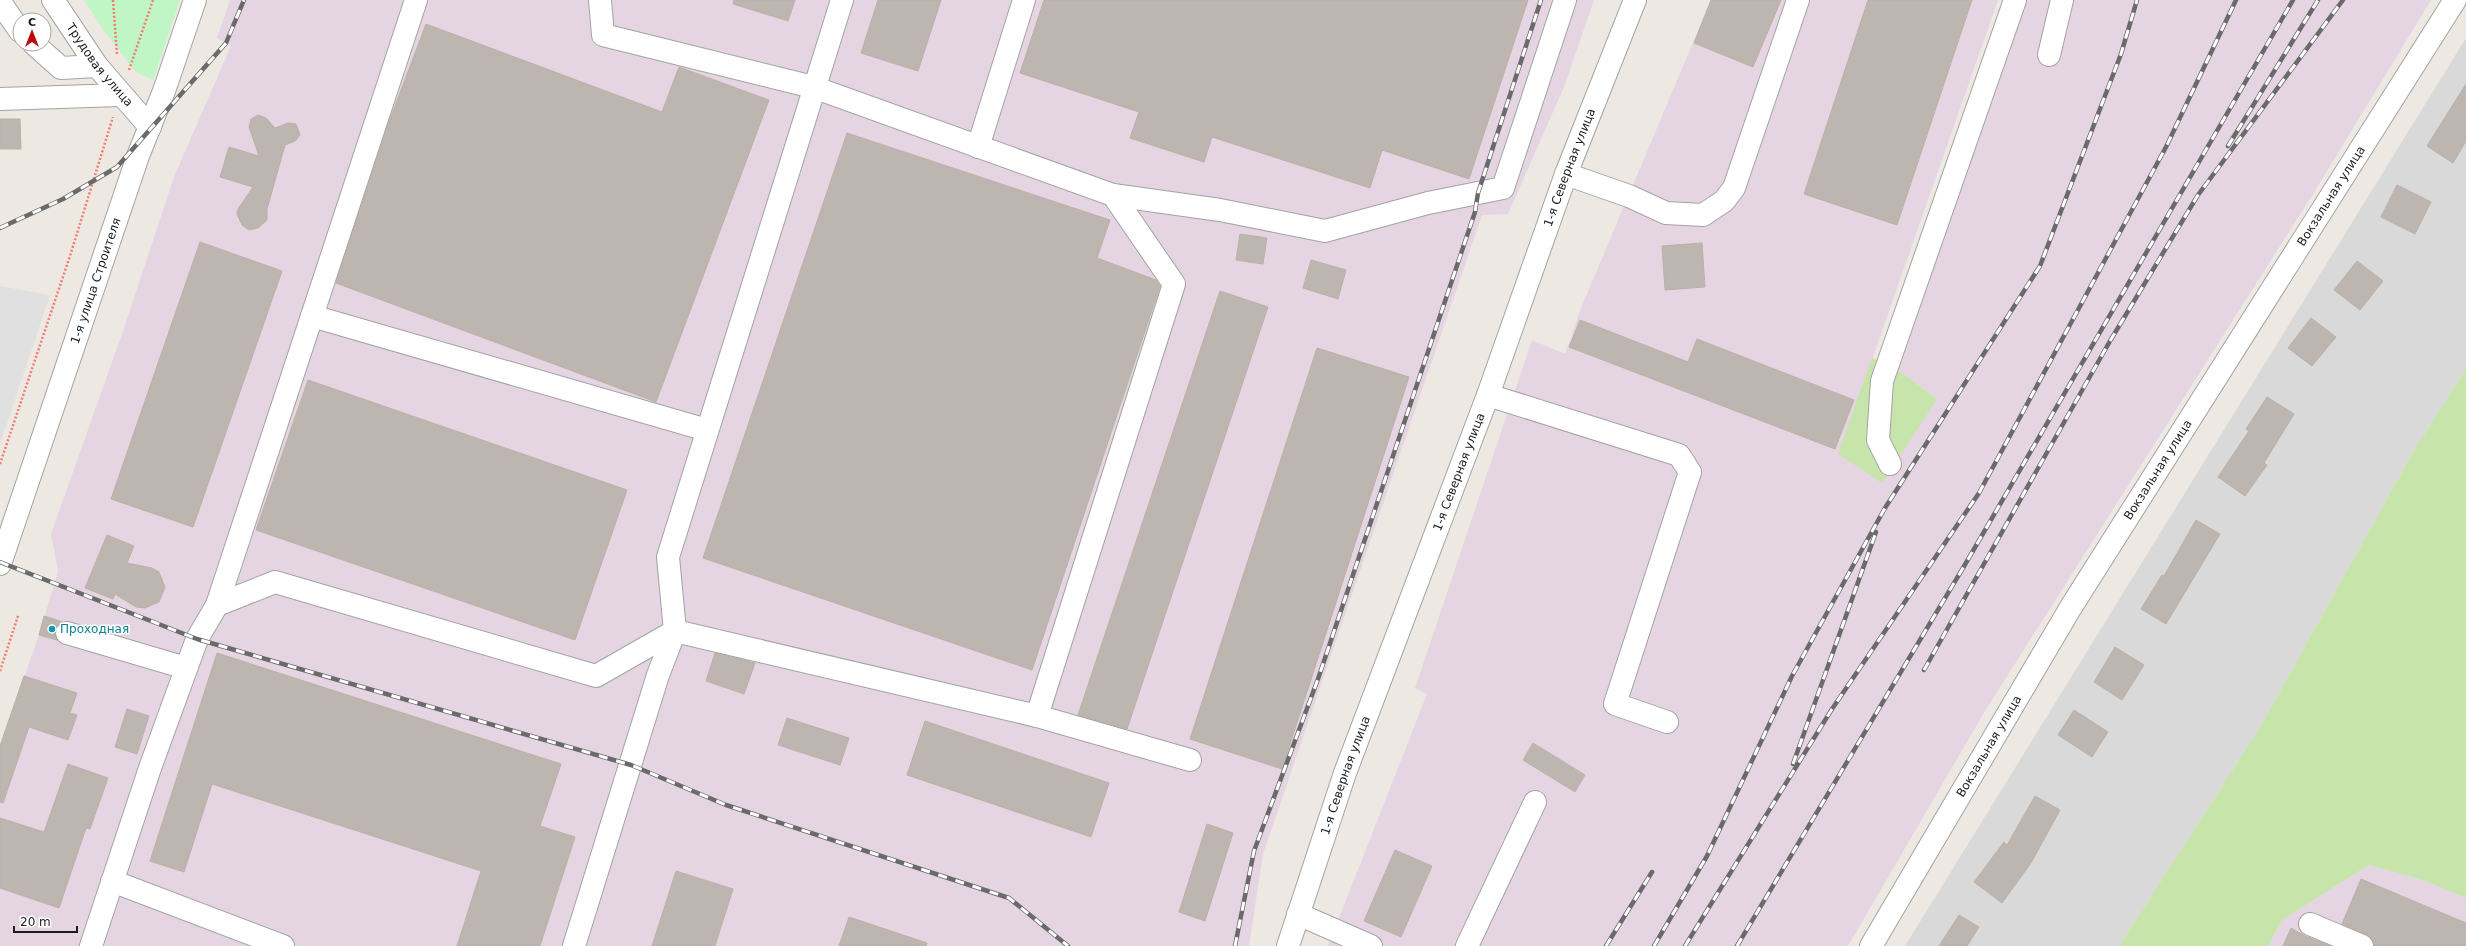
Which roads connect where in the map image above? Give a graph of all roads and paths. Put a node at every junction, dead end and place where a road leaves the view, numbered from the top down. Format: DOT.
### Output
graph roads {
  1 [pos="53,0"];
  2 [pos="113,0"];
  3 [pos="153,0"];
  4 [pos="196,0"];
  5 [pos="416,0"];
  6 [pos="600,0"];
  7 [pos="842,0"];
  8 [pos="1024,0"];
  9 [pos="1565,0"];
  10 [pos="1635,0"];
  11 [pos="1798,0"];
  12 [pos="2015,0"];
  13 [pos="2062,0"];
  14 [pos="2455,0"];
  15 [pos="0,2"];
  16 [pos="12,24"];
  17 [pos="40,52"];
  18 [pos="2049,55"];
  19 [pos="107,65"];
  20 [pos="813,87"];
  21 [pos="120,95"];
  22 [pos="0,99"];
  23 [pos="150,127"];
  24 [pos="978,147"];
  25 [pos="1566,174"];
  26 [pos="1113,195"];
  27 [pos="312,316"];
  28 [pos="1488,395"];
  29 [pos="707,430"];
  30 [pos="0,464"];
  31 [pos="1890,464"];
  32 [pos="0,564"];
  33 [pos="217,605"];
  34 [pos="18,616"];
  35 [pos="675,631"];
  36 [pos="68,633"];
  37 [pos="186,668"];
  38 [pos="0,671"];
  39 [pos="1037,716"];
  40 [pos="1667,722"];
  41 [pos="1190,760"];
  42 [pos="1535,802"];
  43 [pos="112,882"];
  44 [pos="1298,914"];
  45 [pos="2310,924"];
  46 [pos="91,946"];
  47 [pos="283,946"];
  48 [pos="574,946"];
  49 [pos="1288,946"];
  50 [pos="1371,946"];
  51 [pos="1467,946"];
  52 [pos="1871,946"];
  53 [pos="2362,946"];
  1 -- 19 [label="street, Трудовая улица"];
  2 -- 19 [label="path"];
  3 -- 21 [label="path"];
  4 -- 23 [label="street, 1-я улица Строителя"];
  5 -- 27 [label="street"];
  6 -- 20 [label="street"];
  7 -- 20 [label="street"];
  8 -- 24 [label="street"];
  9 -- 26 [label="street"];
  10 -- 25 [label="street, 1-я Северная улица"];
  11 -- 25 [label="street"];
  12 -- 31 [label="street"];
  13 -- 18 [label="street"];
  14 -- 52 [label="street, Вокзальная улица"];
  15 -- 16 [label="street"];
  17 -- 19 [label="street"];
  19 -- 21 [label="street, Трудовая улица"];
  20 -- 24 [label="street"];
  20 -- 29 [label="street"];
  21 -- 22 [label="street"];
  21 -- 23 [label="street, Трудовая улица"];
  21 -- 30 [label="path"];
  23 -- 32 [label="street, 1-я улица Строителя"];
  24 -- 26 [label="street"];
  25 -- 28 [label="street, 1-я Северная улица"];
  26 -- 39 [label="street"];
  27 -- 29 [label="street"];
  27 -- 33 [label="street"];
  28 -- 40 [label="street"];
  28 -- 44 [label="street, 1-я Северная улица"];
  29 -- 35 [label="street"];
  33 -- 35 [label="street"];
  33 -- 37 [label="street"];
  34 -- 38 [label="path"];
  35 -- 39 [label="street"];
  35 -- 48 [label="street"];
  36 -- 37 [label="street"];
  37 -- 43 [label="street"];
  39 -- 41 [label="street"];
  42 -- 51 [label="street"];
  43 -- 46 [label="street"];
  43 -- 47 [label="street"];
  44 -- 49 [label="street, 1-я Северная улица"];
  44 -- 50 [label="street"];
  45 -- 53 [label="street"];
}
